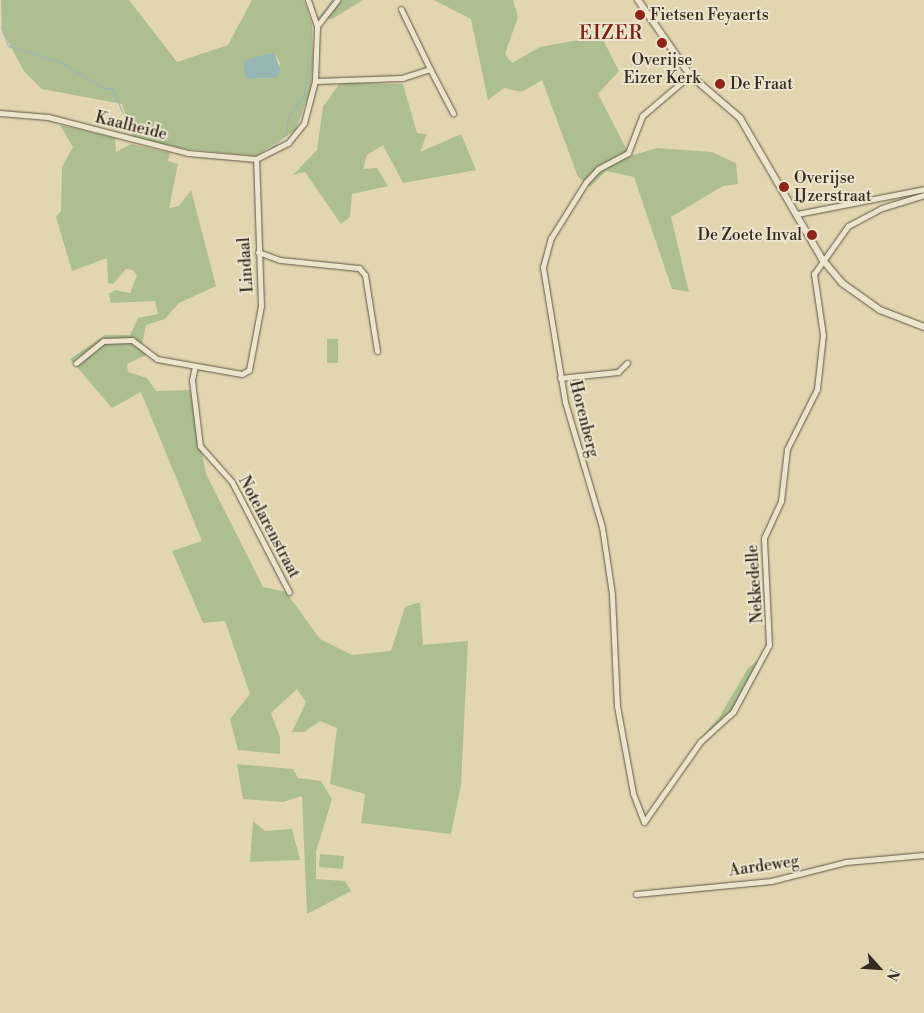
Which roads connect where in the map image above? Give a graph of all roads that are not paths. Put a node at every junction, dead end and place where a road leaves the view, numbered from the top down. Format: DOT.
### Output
graph roads {
  1 [pos="308,0"];
  2 [pos="336,0"];
  3 [pos="638,0"];
  4 [pos="401,9"];
  5 [pos="317,26"];
  6 [pos="430,68"];
  7 [pos="690,75"];
  8 [pos="314,81"];
  9 [pos="0,113"];
  10 [pos="454,113"];
  11 [pos="256,159"];
  12 [pos="924,190"];
  13 [pos="924,195"];
  14 [pos="797,214"];
  15 [pos="258,252"];
  16 [pos="822,259"];
  17 [pos="924,327"];
  18 [pos="377,350"];
  19 [pos="76,362"];
  20 [pos="627,364"];
  21 [pos="196,366"];
  22 [pos="560,378"];
  23 [pos="289,592"];
  24 [pos="644,822"];
  25 [pos="924,854"];
  26 [pos="636,894"];
  1 -- 5 [label="street"];
  2 -- 5 [label="street"];
  3 -- 7 [label="street"];
  4 -- 6 [label="street"];
  5 -- 8 [label="street"];
  6 -- 8 [label="street"];
  6 -- 10 [label="street"];
  7 -- 14 [label="street"];
  7 -- 22 [label="street, Horenberg"];
  8 -- 11 [label="street"];
  9 -- 11 [label="street, Kaalheide"];
  11 -- 15 [label="street, Lindaal"];
  12 -- 14 [label="street"];
  13 -- 16 [label="street, Nekkedelle"];
  14 -- 16 [label="street"];
  15 -- 18 [label="street"];
  15 -- 21 [label="street, Lindaal"];
  16 -- 17 [label="street"];
  16 -- 24 [label="street, Nekkedelle"];
  19 -- 21 [label="street, Lindaal"];
  20 -- 22 [label="street"];
  21 -- 23 [label="street, Notelarenstraat"];
  22 -- 24 [label="street, Horenberg"];
  25 -- 26 [label="street, Aardeweg"];
}
